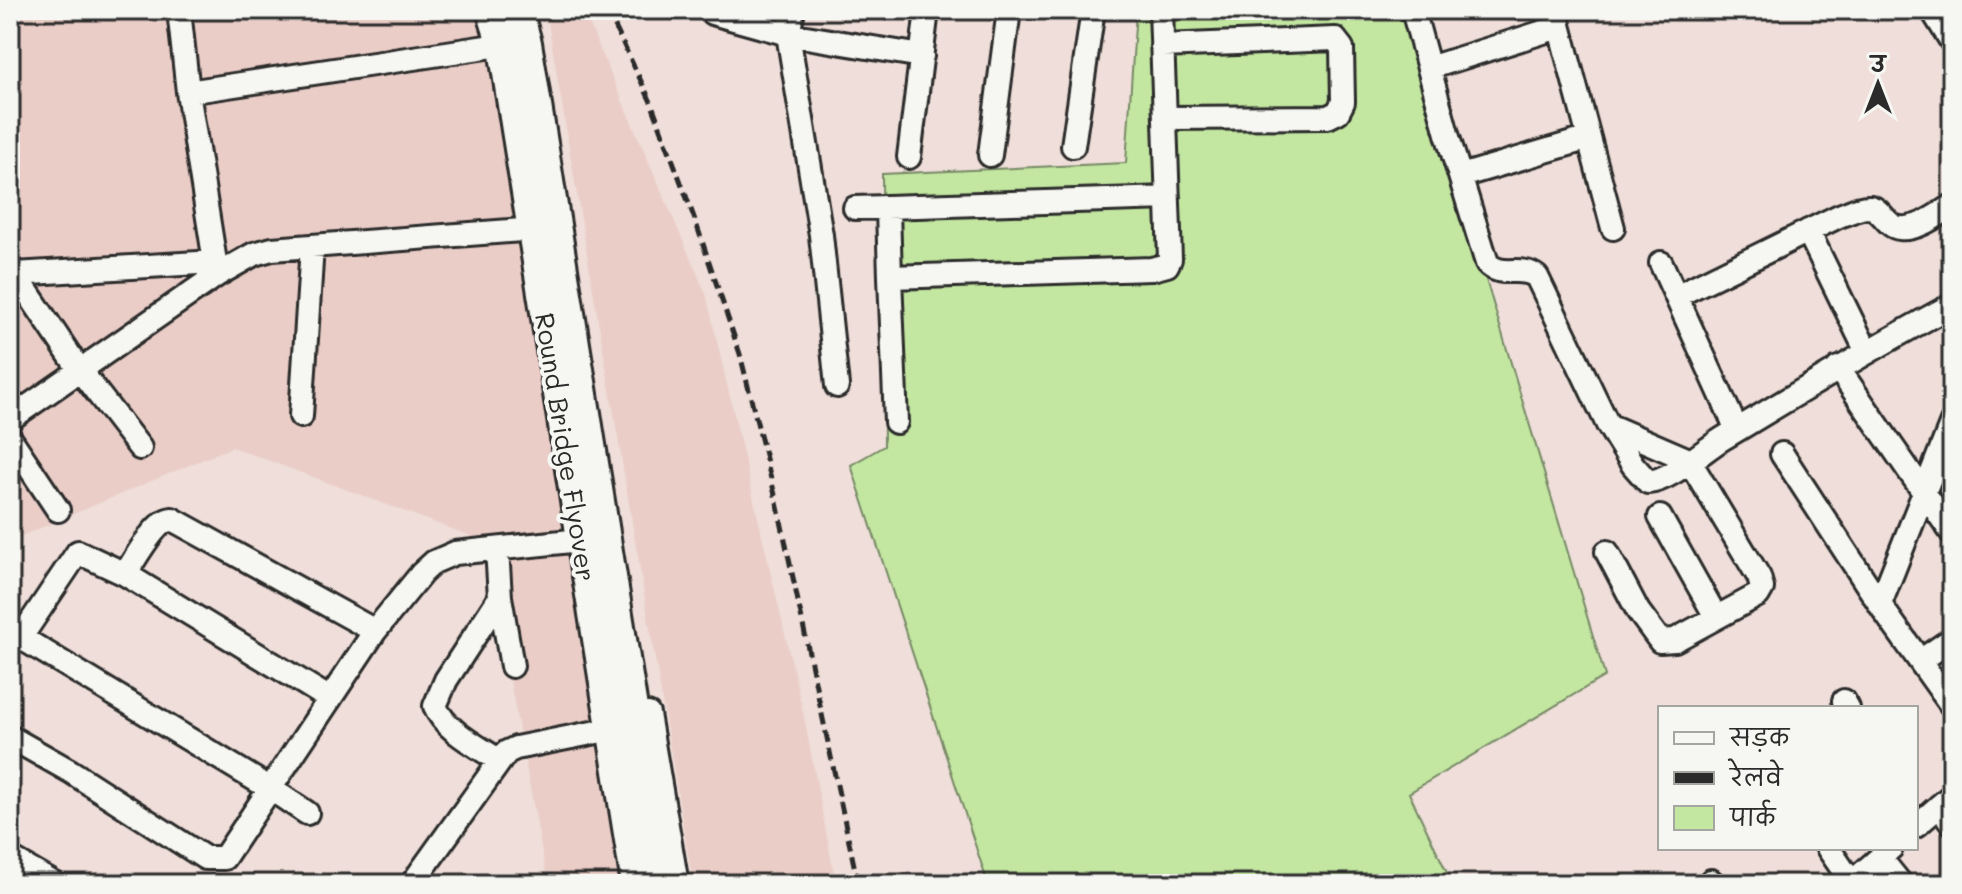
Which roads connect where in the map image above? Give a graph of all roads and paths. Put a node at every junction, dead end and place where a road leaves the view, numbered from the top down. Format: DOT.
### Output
graph roads {
  1 [pos="179,10"];
  2 [pos="481,10"];
  3 [pos="491,10"];
  4 [pos="518,10"];
  5 [pos="532,10"];
  6 [pos="710,10"];
  7 [pos="793,10"];
  8 [pos="927,10"];
  9 [pos="1009,10"];
  10 [pos="1093,10"];
  11 [pos="1161,10"];
  12 [pos="1413,10"];
  13 [pos="1932,10"];
  14 [pos="1557,19"];
  15 [pos="788,34"];
  16 [pos="1951,40"];
  17 [pos="493,46"];
  18 [pos="1162,46"];
  19 [pos="922,56"];
  20 [pos="1429,68"];
  21 [pos="188,92"];
  22 [pos="1165,118"];
  23 [pos="1589,138"];
  24 [pos="1073,146"];
  25 [pos="990,155"];
  26 [pos="909,157"];
  27 [pos="1461,176"];
  28 [pos="1168,198"];
  29 [pos="1952,206"];
  30 [pos="855,208"];
  31 [pos="888,209"];
  32 [pos="1613,228"];
  33 [pos="522,230"];
  34 [pos="1808,231"];
  35 [pos="312,246"];
  36 [pos="1661,263"];
  37 [pos="216,269"];
  38 [pos="12,270"];
  39 [pos="890,277"];
  40 [pos="1676,296"];
  41 [pos="1952,305"];
  42 [pos="1867,352"];
  43 [pos="1838,368"];
  44 [pos="79,369"];
  45 [pos="837,386"];
  46 [pos="301,416"];
  47 [pos="10,419"];
  48 [pos="896,422"];
  49 [pos="1952,422"];
  50 [pos="1608,425"];
  51 [pos="1737,430"];
  52 [pos="10,438"];
  53 [pos="140,448"];
  54 [pos="1782,454"];
  55 [pos="1689,460"];
  56 [pos="1925,494"];
  57 [pos="58,510"];
  58 [pos="1660,517"];
  59 [pos="1952,533"];
  60 [pos="571,541"];
  61 [pos="497,549"];
  62 [pos="1607,552"];
  63 [pos="125,574"];
  64 [pos="500,597"];
  65 [pos="1880,604"];
  66 [pos="1716,617"];
  67 [pos="375,631"];
  68 [pos="16,634"];
  69 [pos="1952,639"];
  70 [pos="1920,661"];
  71 [pos="512,666"];
  72 [pos="330,699"];
  73 [pos="1952,706"];
  74 [pos="602,731"];
  75 [pos="10,737"];
  76 [pos="500,761"];
  77 [pos="271,789"];
  78 [pos="1948,808"];
  79 [pos="307,813"];
  80 [pos="1918,821"];
  81 [pos="1829,850"];
  82 [pos="1886,853"];
  83 [pos="10,858"];
  84 [pos="1851,883"];
  85 [pos="55,884"];
  86 [pos="412,884"];
  87 [pos="626,884"];
  88 [pos="636,884"];
  89 [pos="661,884"];
  90 [pos="677,884"];
  91 [pos="1901,884"];
  1 -- 21 [label="street"];
  2 -- 17 [label="street"];
  3 -- 88 [label="main road, Round Bridge Flyover"];
  4 -- 89 [label="main road, Round Bridge Flyover"];
  5 -- 90 [label="street"];
  6 -- 15 [label="street"];
  7 -- 15 [label="street"];
  8 -- 19 [label="street"];
  9 -- 25 [label="street"];
  10 -- 24 [label="street"];
  11 -- 18 [label="street"];
  12 -- 20 [label="street"];
  13 -- 16 [label="street"];
  14 -- 20 [label="street"];
  14 -- 23 [label="street"];
  15 -- 19 [label="street"];
  15 -- 45 [label="street"];
  17 -- 21 [label="street"];
  17 -- 33 [label="street"];
  18 -- 22 [label="street"];
  18 -- 22 [label="street"];
  19 -- 26 [label="street"];
  20 -- 27 [label="street"];
  21 -- 37 [label="street"];
  22 -- 28 [label="street"];
  23 -- 27 [label="street"];
  23 -- 32 [label="street"];
  27 -- 50 [label="street"];
  28 -- 31 [label="street"];
  28 -- 39 [label="street"];
  29 -- 34 [label="street"];
  30 -- 31 [label="street"];
  31 -- 39 [label="street"];
  33 -- 35 [label="street"];
  33 -- 60 [label="street"];
  34 -- 40 [label="street"];
  34 -- 42 [label="street"];
  35 -- 37 [label="street"];
  35 -- 46 [label="street"];
  36 -- 40 [label="street"];
  37 -- 38 [label="street"];
  37 -- 44 [label="street"];
  38 -- 44 [label="street"];
  39 -- 48 [label="street"];
  40 -- 51 [label="street"];
  41 -- 42 [label="street"];
  42 -- 43 [label="street"];
  43 -- 51 [label="street"];
  43 -- 56 [label="street"];
  44 -- 47 [label="street"];
  44 -- 53 [label="street"];
  49 -- 56 [label="street"];
  50 -- 55 [label="street"];
  50 -- 55 [label="street"];
  51 -- 55 [label="street"];
  52 -- 57 [label="street"];
  54 -- 65 [label="street"];
  55 -- 66 [label="street"];
  56 -- 59 [label="street"];
  56 -- 65 [label="street"];
  58 -- 66 [label="street"];
  60 -- 61 [label="street"];
  60 -- 74 [label="street"];
  61 -- 64 [label="street"];
  61 -- 67 [label="street"];
  62 -- 66 [label="street"];
  63 -- 67 [label="street"];
  63 -- 68 [label="street"];
  63 -- 72 [label="street"];
  64 -- 71 [label="street"];
  64 -- 76 [label="street"];
  65 -- 70 [label="street"];
  67 -- 72 [label="street"];
  68 -- 77 [label="street"];
  69 -- 70 [label="street"];
  70 -- 73 [label="street"];
  72 -- 77 [label="street"];
  74 -- 76 [label="street"];
  74 -- 87 [label="street"];
  75 -- 77 [label="street"];
  76 -- 86 [label="street"];
  77 -- 79 [label="street"];
  78 -- 80 [label="street"];
  81 -- 84 [label="street"];
  82 -- 84 [label="street"];
  82 -- 91 [label="street"];
  83 -- 85 [label="street"];
}
